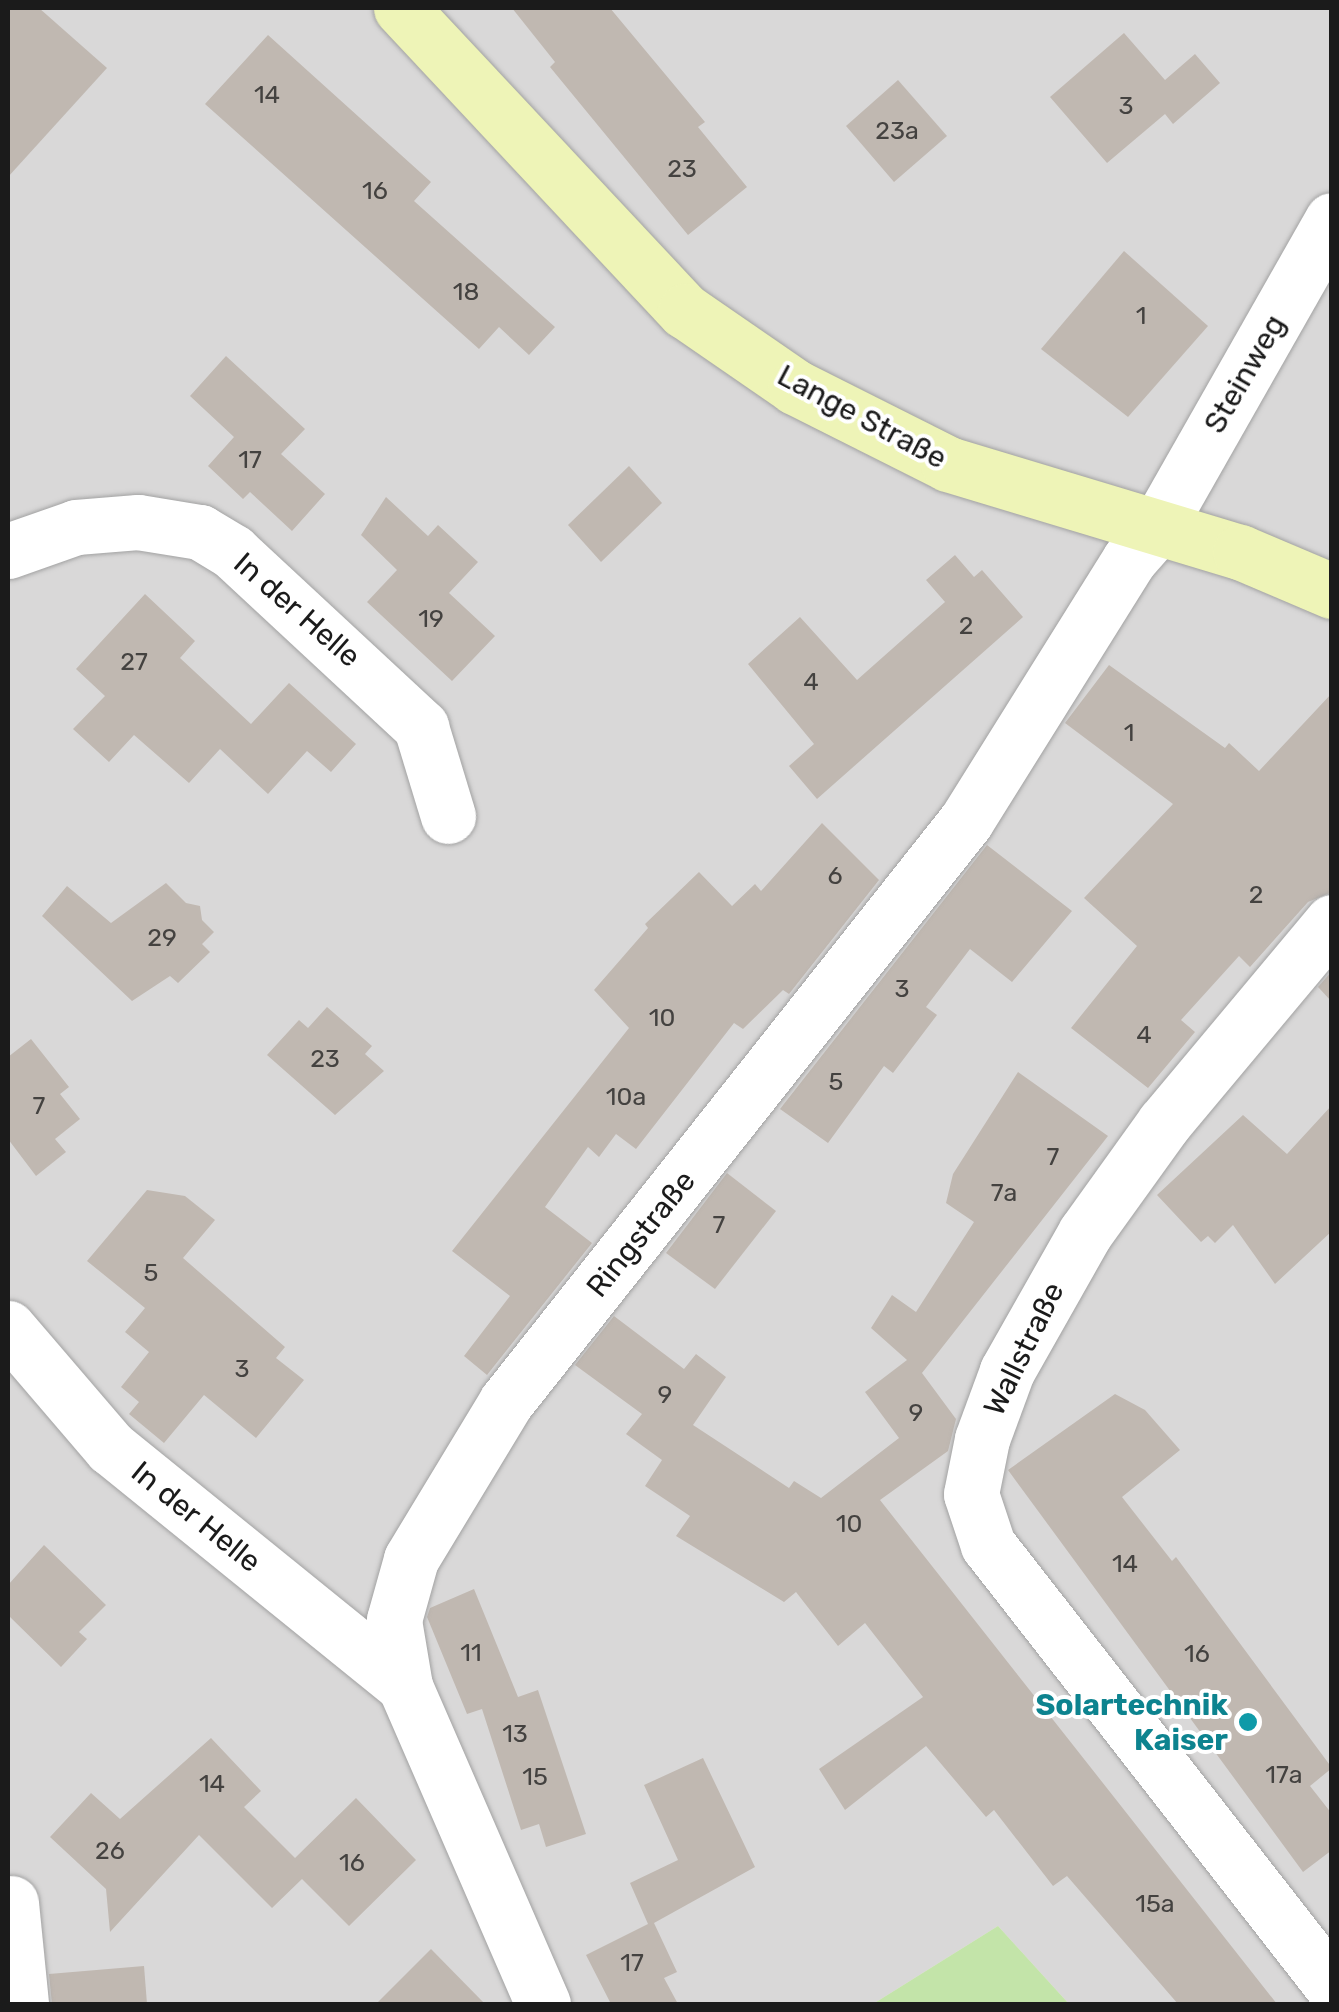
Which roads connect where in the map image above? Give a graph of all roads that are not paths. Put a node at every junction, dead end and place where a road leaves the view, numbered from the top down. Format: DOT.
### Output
graph roads {
  1 [pos="401,8"];
  2 [pos="1332,220"];
  3 [pos="1157,528"];
  4 [pos="8,551"];
  5 [pos="1332,591"];
  6 [pos="448,816"];
  7 [pos="1332,922"];
  8 [pos="8,1328"];
  9 [pos="405,1686"];
  10 [pos="11,1903"];
  11 [pos="1332,1986"];
  12 [pos="21,2004"];
  13 [pos="543,2004"];
  1 -- 3 [label="main road, Lange Straße"];
  2 -- 3 [label="street, Steinweg"];
  3 -- 5 [label="main road, Lange Straße"];
  3 -- 9 [label="street, Ringstraße"];
  4 -- 6 [label="street, In der Helle"];
  7 -- 11 [label="street, Wallstraße"];
  8 -- 9 [label="street, In der Helle"];
  9 -- 13 [label="street, Ringstraße"];
  10 -- 12 [label="street"];
}
